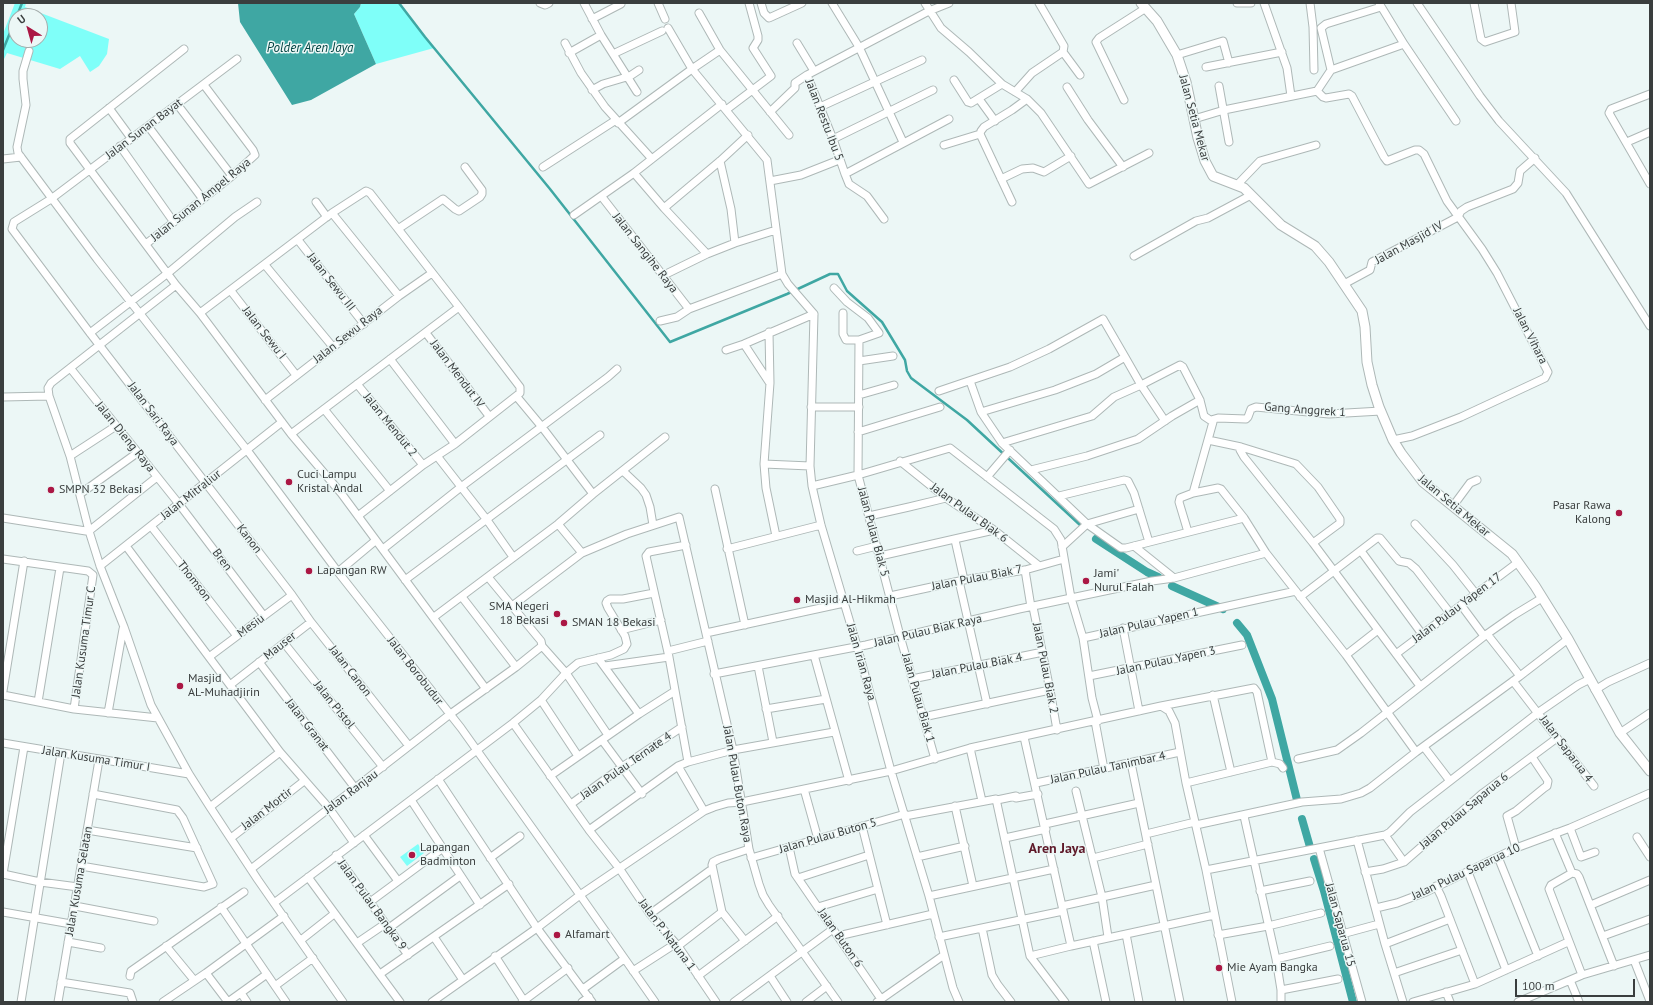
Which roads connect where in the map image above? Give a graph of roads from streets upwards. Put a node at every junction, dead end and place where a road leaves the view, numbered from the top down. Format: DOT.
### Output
graph roads {
  1 [pos="540,3"];
  2 [pos="549,3"];
  3 [pos="584,3"];
  4 [pos="658,3"];
  5 [pos="749,3"];
  6 [pos="761,3"];
  7 [pos="802,3"];
  8 [pos="926,3"];
  9 [pos="949,3"];
  10 [pos="1038,3"];
  11 [pos="1237,3"];
  12 [pos="1251,3"];
  13 [pos="1264,3"];
  14 [pos="1310,3"];
  15 [pos="1417,3"];
  16 [pos="1474,3"];
  17 [pos="1511,3"];
  18 [pos="621,4"];
  19 [pos="834,4"];
  20 [pos="1380,5"];
  21 [pos="1144,6"];
  22 [pos="929,11"];
  23 [pos="700,13"];
  24 [pos="592,19"];
  25 [pos="665,19"];
  26 [pos="601,35"];
  27 [pos="565,43"];
  28 [pos="797,43"];
  29 [pos="1404,44"];
  30 [pos="859,47"];
  31 [pos="184,49"];
  32 [pos="720,50"];
  33 [pos="29,51"];
  34 [pos="1064,52"];
  35 [pos="1282,52"];
  36 [pos="570,53"];
  37 [pos="613,54"];
  38 [pos="1177,55"];
  39 [pos="237,59"];
  40 [pos="922,60"];
  41 [pos="1229,63"];
  42 [pos="1206,67"];
  43 [pos="692,69"];
  44 [pos="640,70"];
  45 [pos="1314,70"];
  46 [pos="1331,70"];
  47 [pos="814,71"];
  48 [pos="806,75"];
  49 [pos="1080,75"];
  50 [pos="626,77"];
  51 [pos="954,80"];
  52 [pos="875,82"];
  53 [pos="1002,84"];
  54 [pos="204,85"];
  55 [pos="1219,86"];
  56 [pos="1067,87"];
  57 [pos="592,90"];
  58 [pos="752,90"];
  59 [pos="933,90"];
  60 [pos="1316,91"];
  61 [pos="637,92"];
  62 [pos="1015,92"];
  63 [pos="1650,94"];
  64 [pos="1291,96"];
  65 [pos="979,99"];
  66 [pos="1027,99"];
  67 [pos="1124,100"];
  68 [pos="177,104"];
  69 [pos="724,107"];
  70 [pos="820,107"];
  71 [pos="109,108"];
  72 [pos="1224,110"];
  73 [pos="770,112"];
  74 [pos="888,112"];
  75 [pos="949,119"];
  76 [pos="1194,119"];
  77 [pos="1456,121"];
  78 [pos="617,122"];
  79 [pos="995,122"];
  80 [pos="148,126"];
  81 [pos="1650,132"];
  82 [pos="980,134"];
  83 [pos="748,135"];
  84 [pos="789,135"];
  85 [pos="130,138"];
  86 [pos="833,139"];
  87 [pos="903,142"];
  88 [pos="1229,142"];
  89 [pos="1627,142"];
  90 [pos="944,145"];
  91 [pos="1316,145"];
  92 [pos="120,146"];
  93 [pos="1150,153"];
  94 [pos="1071,156"];
  95 [pos="21,158"];
  96 [pos="1535,158"];
  97 [pos="3,159"];
  98 [pos="652,159"];
  99 [pos="839,160"];
  100 [pos="720,161"];
  101 [pos="465,167"];
  102 [pos="544,167"];
  103 [pos="1123,167"];
  104 [pos="91,169"];
  105 [pos="1647,170"];
  106 [pos="634,173"];
  107 [pos="846,173"];
  108 [pos="232,176"];
  109 [pos="1001,179"];
  110 [pos="770,181"];
  111 [pos="1650,184"];
  112 [pos="1237,186"];
  113 [pos="1251,194"];
  114 [pos="602,197"];
  115 [pos="51,198"];
  116 [pos="202,198"];
  117 [pos="257,202"];
  118 [pos="316,202"];
  119 [pos="1012,202"];
  120 [pos="664,208"];
  121 [pos="330,215"];
  122 [pos="574,215"];
  123 [pos="1458,217"];
  124 [pos="884,219"];
  125 [pos="173,221"];
  126 [pos="398,230"];
  127 [pos="776,230"];
  128 [pos="298,240"];
  129 [pos="735,243"];
  130 [pos="146,244"];
  131 [pos="707,254"];
  132 [pos="1134,256"];
  133 [pos="265,265"];
  134 [pos="168,273"];
  135 [pos="432,273"];
  136 [pos="782,274"];
  137 [pos="664,275"];
  138 [pos="1344,284"];
  139 [pos="176,285"];
  140 [pos="834,288"];
  141 [pos="231,291"];
  142 [pos="399,296"];
  143 [pos="131,302"];
  144 [pos="459,307"];
  145 [pos="689,309"];
  146 [pos="200,313"];
  147 [pos="843,313"];
  148 [pos="140,314"];
  149 [pos="814,314"];
  150 [pos="660,321"];
  151 [pos="364,324"];
  152 [pos="1650,326"];
  153 [pos="769,332"];
  154 [pos="90,333"];
  155 [pos="426,333"];
  156 [pos="859,340"];
  157 [pos="744,344"];
  158 [pos="100,345"];
  159 [pos="333,347"];
  160 [pos="726,350"];
  161 [pos="894,356"];
  162 [pos="1125,357"];
  163 [pos="390,359"];
  164 [pos="859,362"];
  165 [pos="617,368"];
  166 [pos="71,369"];
  167 [pos="296,375"];
  168 [pos="970,381"];
  169 [pos="770,383"];
  170 [pos="357,384"];
  171 [pos="894,385"];
  172 [pos="1141,385"];
  173 [pos="939,391"];
  174 [pos="859,395"];
  175 [pos="49,396"];
  176 [pos="3,397"];
  177 [pos="517,397"];
  178 [pos="265,400"];
  179 [pos="1200,400"];
  180 [pos="940,406"];
  181 [pos="811,407"];
  182 [pos="859,408"];
  183 [pos="324,409"];
  184 [pos="1381,411"];
  185 [pos="981,412"];
  186 [pos="489,416"];
  187 [pos="1211,420"];
  188 [pos="1165,421"];
  189 [pos="282,422"];
  190 [pos="116,426"];
  191 [pos="542,427"];
  192 [pos="858,432"];
  193 [pos="291,434"];
  194 [pos="600,435"];
  195 [pos="665,437"];
  196 [pos="1208,440"];
  197 [pos="1393,440"];
  198 [pos="1002,443"];
  199 [pos="455,444"];
  200 [pos="1241,447"];
  201 [pos="247,450"];
  202 [pos="137,453"];
  203 [pos="1006,454"];
  204 [pos="70,456"];
  205 [pos="437,456"];
  206 [pos="566,460"];
  207 [pos="900,461"];
  208 [pos="764,464"];
  209 [pos="423,465"];
  210 [pos="810,466"];
  211 [pos="623,470"];
  212 [pos="1031,470"];
  213 [pos="858,475"];
  214 [pos="157,477"];
  215 [pos="987,477"];
  216 [pos="1477,480"];
  217 [pos="206,484"];
  218 [pos="812,486"];
  219 [pos="461,487"];
  220 [pos="715,489"];
  221 [pos="390,492"];
  222 [pos="1192,493"];
  223 [pos="80,494"];
  224 [pos="593,494"];
  225 [pos="1059,496"];
  226 [pos="946,498"];
  227 [pos="179,504"];
  228 [pos="1453,506"];
  229 [pos="1138,509"];
  230 [pos="358,516"];
  231 [pos="868,516"];
  232 [pos="3,518"];
  233 [pos="1244,518"];
  234 [pos="487,520"];
  235 [pos="558,524"];
  236 [pos="1415,524"];
  237 [pos="653,525"];
  238 [pos="821,525"];
  239 [pos="1086,525"];
  240 [pos="151,526"];
  241 [pos="994,530"];
  242 [pos="89,531"];
  243 [pos="1188,532"];
  244 [pos="776,536"];
  245 [pos="375,540"];
  246 [pos="955,540"];
  247 [pos="1149,542"];
  248 [pos="1312,543"];
  249 [pos="686,545"];
  250 [pos="126,546"];
  251 [pos="877,546"];
  252 [pos="1134,546"];
  253 [pos="1062,547"];
  254 [pos="383,549"];
  255 [pos="728,549"];
  256 [pos="857,551"];
  257 [pos="1361,551"];
  258 [pos="582,553"];
  259 [pos="1266,553"];
  260 [pos="880,556"];
  261 [pos="513,557"];
  262 [pos="3,559"];
  263 [pos="1064,559"];
  264 [pos="24,562"];
  265 [pos="1517,563"];
  266 [pos="1038,565"];
  267 [pos="100,566"];
  268 [pos="60,568"];
  269 [pos="1025,570"];
  270 [pos="1333,571"];
  271 [pos="338,572"];
  272 [pos="488,577"];
  273 [pos="1171,578"];
  274 [pos="405,580"];
  275 [pos="961,581"];
  276 [pos="654,593"];
  277 [pos="1298,594"];
  278 [pos="1476,594"];
  279 [pos="292,595"];
  280 [pos="890,596"];
  281 [pos="462,597"];
  282 [pos="1071,598"];
  283 [pos="1542,598"];
  284 [pos="844,602"];
  285 [pos="1461,605"];
  286 [pos="512,606"];
  287 [pos="1032,607"];
  288 [pos="1450,613"];
  289 [pos="264,616"];
  290 [pos="434,618"];
  291 [pos="661,620"];
  292 [pos="311,622"];
  293 [pos="968,622"];
  294 [pos="745,625"];
  295 [pos="124,627"];
  296 [pos="1123,628"];
  297 [pos="622,630"];
  298 [pos="1378,630"];
  299 [pos="706,633"];
  300 [pos="1422,634"];
  301 [pos="1486,635"];
  302 [pos="237,636"];
  303 [pos="900,636"];
  304 [pos="1083,638"];
  305 [pos="1568,639"];
  306 [pos="708,641"];
  307 [pos="284,643"];
  308 [pos="1242,645"];
  309 [pos="542,646"];
  310 [pos="857,646"];
  311 [pos="1043,652"];
  312 [pos="668,654"];
  313 [pos="1396,654"];
  314 [pos="814,655"];
  315 [pos="1346,655"];
  316 [pos="209,657"];
  317 [pos="598,658"];
  318 [pos="259,662"];
  319 [pos="1650,663"];
  320 [pos="979,665"];
  321 [pos="605,666"];
  322 [pos="758,666"];
  323 [pos="516,667"];
  324 [pos="1131,668"];
  325 [pos="566,673"];
  326 [pos="714,674"];
  327 [pos="1089,676"];
  328 [pos="1520,676"];
  329 [pos="912,679"];
  330 [pos="1590,679"];
  331 [pos="1513,681"];
  332 [pos="230,685"];
  333 [pos="1420,686"];
  334 [pos="486,689"];
  335 [pos="1050,690"];
  336 [pos="1595,690"];
  337 [pos="3,691"];
  338 [pos="676,691"];
  339 [pos="3,695"];
  340 [pos="1213,695"];
  341 [pos="826,699"];
  342 [pos="541,700"];
  343 [pos="38,702"];
  344 [pos="987,704"];
  345 [pos="1161,706"];
  346 [pos="74,709"];
  347 [pos="766,710"];
  348 [pos="1139,711"];
  349 [pos="1387,712"];
  350 [pos="1539,712"];
  351 [pos="108,713"];
  352 [pos="1650,713"];
  353 [pos="639,714"];
  354 [pos="449,715"];
  355 [pos="923,717"];
  356 [pos="158,718"];
  357 [pos="1096,721"];
  358 [pos="513,723"];
  359 [pos="682,727"];
  360 [pos="1056,730"];
  361 [pos="834,732"];
  362 [pos="1620,733"];
  363 [pos="608,735"];
  364 [pos="1024,737"];
  365 [pos="1557,738"];
  366 [pos="602,740"];
  367 [pos="773,742"];
  368 [pos="3,743"];
  369 [pos="409,746"];
  370 [pos="24,747"];
  371 [pos="1424,747"];
  372 [pos="970,748"];
  373 [pos="476,750"];
  374 [pos="733,750"];
  375 [pos="280,752"];
  376 [pos="1180,752"];
  377 [pos="1416,752"];
  378 [pos="61,753"];
  379 [pos="578,756"];
  380 [pos="1532,757"];
  381 [pos="935,759"];
  382 [pos="1298,759"];
  383 [pos="99,760"];
  384 [pos="688,762"];
  385 [pos="1272,762"];
  386 [pos="1131,763"];
  387 [pos="678,766"];
  388 [pos="622,767"];
  389 [pos="384,768"];
  390 [pos="1282,768"];
  391 [pos="1104,769"];
  392 [pos="892,771"];
  393 [pos="1650,771"];
  394 [pos="1231,772"];
  395 [pos="189,774"];
  396 [pos="550,776"];
  397 [pos="438,779"];
  398 [pos="1450,780"];
  399 [pos="304,781"];
  400 [pos="849,781"];
  401 [pos="1186,783"];
  402 [pos="1036,784"];
  403 [pos="1594,786"];
  404 [pos="355,788"];
  405 [pos="804,790"];
  406 [pos="1076,791"];
  407 [pos="1650,792"];
  408 [pos="92,794"];
  409 [pos="642,794"];
  410 [pos="1038,794"];
  411 [pos="411,800"];
  412 [pos="996,800"];
  413 [pos="982,801"];
  414 [pos="742,802"];
  415 [pos="1139,803"];
  416 [pos="571,804"];
  417 [pos="956,806"];
  418 [pos="210,807"];
  419 [pos="330,808"];
  420 [pos="704,811"];
  421 [pos="905,815"];
  422 [pos="1082,816"];
  423 [pos="1244,816"];
  424 [pos="1196,824"];
  425 [pos="862,826"];
  426 [pos="1045,827"];
  427 [pos="1570,828"];
  428 [pos="87,830"];
  429 [pos="589,830"];
  430 [pos="1556,833"];
  431 [pos="1146,834"];
  432 [pos="364,835"];
  433 [pos="1385,835"];
  434 [pos="520,836"];
  435 [pos="1637,837"];
  436 [pos="231,838"];
  437 [pos="1005,838"];
  438 [pos="818,839"];
  439 [pos="1357,840"];
  440 [pos="354,842"];
  441 [pos="1148,844"];
  442 [pos="965,846"];
  443 [pos="789,847"];
  444 [pos="197,848"];
  445 [pos="443,848"];
  446 [pos="1516,848"];
  447 [pos="749,849"];
  448 [pos="1316,849"];
  449 [pos="1595,852"];
  450 [pos="336,855"];
  451 [pos="869,855"];
  452 [pos="917,857"];
  453 [pos="1498,857"];
  454 [pos="1650,857"];
  455 [pos="490,858"];
  456 [pos="751,858"];
  457 [pos="1092,858"];
  458 [pos="1254,860"];
  459 [pos="1404,862"];
  460 [pos="81,866"];
  461 [pos="619,868"];
  462 [pos="251,869"];
  463 [pos="712,869"];
  464 [pos="1054,869"];
  465 [pos="1206,870"];
  466 [pos="1365,872"];
  467 [pos="1468,872"];
  468 [pos="1572,873"];
  469 [pos="3,874"];
  470 [pos="460,876"];
  471 [pos="308,877"];
  472 [pos="798,878"];
  473 [pos="1013,878"];
  474 [pos="1650,880"];
  475 [pos="398,881"];
  476 [pos="1310,881"];
  477 [pos="40,882"];
  478 [pos="508,884"];
  479 [pos="1156,885"];
  480 [pos="973,886"];
  481 [pos="1436,886"];
  482 [pos="78,887"];
  483 [pos="878,890"];
  484 [pos="1260,891"];
  485 [pos="244,892"];
  486 [pos="580,895"];
  487 [pos="929,896"];
  488 [pos="1102,897"];
  489 [pos="370,902"];
  490 [pos="274,903"];
  491 [pos="480,905"];
  492 [pos="1592,905"];
  493 [pos="75,906"];
  494 [pos="221,907"];
  495 [pos="818,908"];
  496 [pos="1063,908"];
  497 [pos="1376,908"];
  498 [pos="3,912"];
  499 [pos="722,912"];
  500 [pos="1321,913"];
  501 [pos="334,914"];
  502 [pos="650,914"];
  503 [pos="933,914"];
  504 [pos="1214,915"];
  505 [pos="284,916"];
  506 [pos="778,916"];
  507 [pos="34,918"];
  508 [pos="1023,919"];
  509 [pos="1450,919"];
  510 [pos="1650,919"];
  511 [pos="154,921"];
  512 [pos="72,924"];
  513 [pos="1379,924"];
  514 [pos="1165,925"];
  515 [pos="387,926"];
  516 [pos="887,926"];
  517 [pos="1268,926"];
  518 [pos="537,928"];
  519 [pos="982,928"];
  520 [pos="833,929"];
  521 [pos="1126,934"];
  522 [pos="1342,934"];
  523 [pos="1218,935"];
  524 [pos="838,936"];
  525 [pos="1603,936"];
  526 [pos="434,937"];
  527 [pos="939,937"];
  528 [pos="1108,937"];
  529 [pos="301,940"];
  530 [pos="745,941"];
  531 [pos="1093,941"];
  532 [pos="68,942"];
  533 [pos="1568,942"];
  534 [pos="357,943"];
  535 [pos="246,944"];
  536 [pos="1385,944"];
  537 [pos="676,945"];
  538 [pos="166,946"];
  539 [pos="1071,946"];
  540 [pos="1330,946"];
  541 [pos="101,948"];
  542 [pos="1462,950"];
  543 [pos="804,951"];
  544 [pos="408,955"];
  545 [pos="944,955"];
  546 [pos="1650,955"];
  547 [pos="494,956"];
  548 [pos="1030,956"];
  549 [pos="1538,956"];
  550 [pos="313,958"];
  551 [pos="624,959"];
  552 [pos="1276,959"];
  553 [pos="1634,960"];
  554 [pos="1614,966"];
  555 [pos="568,968"];
  556 [pos="1506,970"];
  557 [pos="633,971"];
  558 [pos="206,973"];
  559 [pos="1394,973"];
  560 [pos="266,974"];
  561 [pos="380,974"];
  562 [pos="1582,975"];
  563 [pos="130,976"];
  564 [pos="698,976"];
  565 [pos="770,976"];
  566 [pos="1338,979"];
  567 [pos="194,980"];
  568 [pos="463,980"];
  569 [pos="1570,980"];
  570 [pos="61,982"];
  571 [pos="1474,984"];
  572 [pos="275,986"];
  573 [pos="827,986"];
  574 [pos="583,989"];
  575 [pos="1281,990"];
  576 [pos="1446,992"];
  577 [pos="241,993"];
  578 [pos="591,999"];
  579 [pos="879,1000"];
  580 [pos="1650,1000"];
  581 [pos="523,1001"];
  582 [pos="653,1001"];
  583 [pos="957,1001"];
  584 [pos="21,1002"];
  585 [pos="58,1002"];
  586 [pos="133,1002"];
  587 [pos="163,1002"];
  588 [pos="228,1002"];
  589 [pos="247,1002"];
  590 [pos="286,1002"];
  591 [pos="342,1002"];
  592 [pos="400,1002"];
  593 [pos="432,1002"];
  594 [pos="582,1002"];
  595 [pos="716,1002"];
  596 [pos="734,1002"];
  597 [pos="787,1002"];
  598 [pos="806,1002"];
  599 [pos="838,1002"];
  600 [pos="1011,1002"];
  601 [pos="1065,1002"];
  602 [pos="1106,1002"];
  603 [pos="1139,1002"];
  604 [pos="1180,1002"];
  605 [pos="1232,1002"];
  606 [pos="1281,1002"];
  607 [pos="1362,1002"];
  608 [pos="1403,1002"];
  609 [pos="1413,1002"];
  610 [pos="1450,1002"];
  611 [pos="1518,1002"];
  612 [pos="1579,1002"];
  1 -- 2 [label="street"];
  3 -- 24 [label="street"];
  4 -- 25 [label="street"];
  5 -- 58 [label="street"];
  6 -- 7 [label="street"];
  8 -- 22 [label="street"];
  9 -- 22 [label="street, Jalan Restu Ibu 5"];
  10 -- 34 [label="street"];
  11 -- 12 [label="street"];
  13 -- 35 [label="street"];
  14 -- 45 [label="street"];
  15 -- 96 [label="street"];
  16 -- 17 [label="street"];
  18 -- 24 [label="street"];
  19 -- 30 [label="street"];
  20 -- 29 [label="street"];
  20 -- 46 [label="street"];
  21 -- 38 [label="street, Jalan Setia Mekar"];
  21 -- 67 [label="street"];
  22 -- 30 [label="street, Jalan Restu Ibu 5"];
  22 -- 53 [label="street"];
  23 -- 32 [label="street"];
  24 -- 26 [label="street"];
  26 -- 36 [label="street"];
  26 -- 37 [label="street"];
  27 -- 36 [label="street"];
  28 -- 47 [label="street"];
  29 -- 46 [label="street"];
  29 -- 77 [label="street"];
  30 -- 47 [label="street, Jalan Restu Ibu 5"];
  30 -- 52 [label="street"];
  31 -- 71 [label="street"];
  32 -- 43 [label="street"];
  32 -- 58 [label="street"];
  33 -- 95 [label="street"];
  34 -- 49 [label="street"];
  34 -- 62 [label="street"];
  35 -- 41 [label="street"];
  35 -- 64 [label="street"];
  36 -- 57 [label="street"];
  37 -- 43 [label="street"];
  37 -- 50 [label="street"];
  38 -- 41 [label="street"];
  38 -- 76 [label="street, Jalan Setia Mekar"];
  39 -- 54 [label="street, Jalan Sunan Bayat"];
  40 -- 52 [label="street"];
  41 -- 42 [label="street"];
  43 -- 69 [label="street"];
  43 -- 78 [label="street"];
  44 -- 50 [label="street"];
  46 -- 60 [label="street"];
  47 -- 48 [label="street, Jalan Restu Ibu 5"];
  48 -- 70 [label="street, Jalan Restu Ibu 5"];
  48 -- 73 [label="street"];
  50 -- 57 [label="street"];
  50 -- 61 [label="street"];
  51 -- 65 [label="street"];
  52 -- 70 [label="street"];
  52 -- 74 [label="street"];
  53 -- 62 [label="street"];
  53 -- 65 [label="street"];
  54 -- 68 [label="street, Jalan Sunan Bayat"];
  54 -- 108 [label="street, Jalan Sunan Ampel Raya"];
  55 -- 72 [label="street"];
  56 -- 103 [label="street"];
  57 -- 78 [label="street"];
  58 -- 69 [label="street"];
  58 -- 73 [label="street"];
  59 -- 74 [label="street"];
  60 -- 64 [label="street"];
  60 -- 123 [label="street"];
  62 -- 66 [label="street"];
  63 -- 89 [label="street"];
  64 -- 72 [label="street"];
  65 -- 79 [label="street"];
  66 -- 79 [label="street"];
  66 -- 94 [label="street"];
  68 -- 80 [label="street, Jalan Sunan Bayat"];
  68 -- 108 [label="street"];
  69 -- 83 [label="street"];
  69 -- 98 [label="street"];
  70 -- 86 [label="street, Jalan Restu Ibu 5"];
  71 -- 85 [label="street"];
  71 -- 104 [label="street"];
  72 -- 76 [label="street"];
  72 -- 88 [label="street"];
  73 -- 84 [label="street"];
  74 -- 86 [label="street"];
  74 -- 87 [label="street"];
  75 -- 87 [label="street"];
  76 -- 112 [label="street, Jalan Setia Mekar"];
  78 -- 98 [label="street"];
  78 -- 102 [label="street"];
  79 -- 82 [label="street"];
  80 -- 85 [label="street, Jalan Sunan Bayat"];
  80 -- 116 [label="street"];
  81 -- 89 [label="street"];
  82 -- 90 [label="street"];
  82 -- 109 [label="street"];
  83 -- 100 [label="street"];
  83 -- 110 [label="street"];
  85 -- 92 [label="street, Jalan Sunan Bayat"];
  86 -- 99 [label="street, Jalan Restu Ibu 5"];
  87 -- 107 [label="street"];
  89 -- 105 [label="street"];
  91 -- 112 [label="street"];
  92 -- 104 [label="street, Jalan Sunan Bayat"];
  92 -- 125 [label="street"];
  93 -- 103 [label="street"];
  94 -- 103 [label="street"];
  94 -- 109 [label="street"];
  95 -- 97 [label="street"];
  95 -- 115 [label="street, Jalan Borobudur"];
  96 -- 123 [label="street, Jalan Masjid IV"];
  96 -- 152 [label="street"];
  98 -- 106 [label="street"];
  99 -- 107 [label="street, Jalan Restu Ibu 5"];
  99 -- 110 [label="street"];
  100 -- 120 [label="street"];
  100 -- 129 [label="street"];
  101 -- 126 [label="street"];
  104 -- 115 [label="street, Jalan Sunan Bayat"];
  104 -- 130 [label="street"];
  105 -- 111 [label="street"];
  106 -- 114 [label="street"];
  106 -- 120 [label="street"];
  107 -- 124 [label="street, Jalan Restu Ibu 5"];
  108 -- 116 [label="street, Jalan Sunan Ampel Raya"];
  109 -- 119 [label="street"];
  110 -- 127 [label="street"];
  112 -- 113 [label="street, Jalan Setia Mekar"];
  113 -- 132 [label="street"];
  113 -- 138 [label="street, Jalan Setia Mekar"];
  114 -- 122 [label="street"];
  114 -- 137 [label="street, Jalan Sangihe Raya"];
  115 -- 143 [label="street, Jalan Borobudur"];
  115 -- 154 [label="street, Jalan Sunan Bayat"];
  116 -- 125 [label="street, Jalan Sunan Ampel Raya"];
  117 -- 134 [label="street"];
  118 -- 121 [label="street"];
  120 -- 131 [label="street"];
  121 -- 126 [label="street"];
  121 -- 128 [label="street"];
  121 -- 142 [label="street"];
  123 -- 138 [label="street, Jalan Masjid IV"];
  123 -- 197 [label="street, Jalan Vihara"];
  125 -- 130 [label="street, Jalan Sunan Ampel Raya"];
  126 -- 135 [label="street"];
  127 -- 129 [label="street"];
  127 -- 136 [label="street"];
  128 -- 133 [label="street"];
  128 -- 151 [label="street, Jalan Sewu III"];
  129 -- 131 [label="street"];
  130 -- 134 [label="street"];
  131 -- 137 [label="street"];
  133 -- 141 [label="street"];
  133 -- 159 [label="street"];
  134 -- 139 [label="street"];
  134 -- 143 [label="street"];
  135 -- 142 [label="street, Jalan Sewu Raya"];
  135 -- 144 [label="street"];
  136 -- 145 [label="street"];
  136 -- 149 [label="street"];
  137 -- 145 [label="street, Jalan Sangihe Raya"];
  138 -- 184 [label="street, Jalan Setia Mekar"];
  139 -- 146 [label="street"];
  139 -- 148 [label="street"];
  140 -- 156 [label="street"];
  141 -- 146 [label="street"];
  141 -- 167 [label="street, Jalan Sewu I"];
  142 -- 151 [label="street, Jalan Sewu Raya"];
  143 -- 148 [label="street, Jalan Borobudur"];
  143 -- 154 [label="street"];
  144 -- 155 [label="street"];
  144 -- 177 [label="street"];
  145 -- 150 [label="street"];
  146 -- 178 [label="street"];
  147 -- 156 [label="street"];
  148 -- 158 [label="street"];
  148 -- 201 [label="street, Jalan Borobudur"];
  149 -- 153 [label="street"];
  149 -- 181 [label="street, Jalan Irian Raya"];
  151 -- 159 [label="street, Jalan Sewu Raya"];
  153 -- 157 [label="street"];
  153 -- 169 [label="street"];
  154 -- 158 [label="street, Jalan Sari Raya"];
  155 -- 163 [label="street"];
  155 -- 186 [label="street, Jalan Mendut IV"];
  156 -- 164 [label="street, Jalan Pulau Biak 5"];
  157 -- 160 [label="street"];
  157 -- 169 [label="street"];
  158 -- 166 [label="street"];
  158 -- 217 [label="street, Jalan Sari Raya"];
  159 -- 167 [label="street, Jalan Sewu Raya"];
  161 -- 164 [label="street"];
  162 -- 168 [label="street"];
  162 -- 172 [label="street"];
  162 -- 185 [label="street"];
  163 -- 170 [label="street"];
  163 -- 199 [label="street"];
  164 -- 174 [label="street, Jalan Pulau Biak 5"];
  165 -- 191 [label="street"];
  166 -- 175 [label="street"];
  166 -- 190 [label="street, Jalan Dieng Raya"];
  167 -- 178 [label="street, Jalan Sewu Raya"];
  168 -- 173 [label="street"];
  168 -- 185 [label="street"];
  169 -- 208 [label="street"];
  170 -- 183 [label="street"];
  170 -- 209 [label="street, Jalan Mendut 2"];
  171 -- 174 [label="street"];
  172 -- 179 [label="street"];
  172 -- 188 [label="street"];
  172 -- 198 [label="street"];
  174 -- 182 [label="street, Jalan Pulau Biak 5"];
  175 -- 176 [label="street"];
  175 -- 204 [label="street"];
  177 -- 186 [label="street"];
  177 -- 191 [label="street"];
  178 -- 189 [label="street"];
  179 -- 187 [label="street"];
  179 -- 188 [label="street"];
  180 -- 192 [label="street"];
  181 -- 182 [label="street"];
  181 -- 210 [label="street, Jalan Irian Raya"];
  182 -- 192 [label="street, Jalan Pulau Biak 5"];
  183 -- 193 [label="street"];
  183 -- 221 [label="street"];
  184 -- 187 [label="street, Gang Anggrek 1"];
  184 -- 197 [label="street, Jalan Setia Mekar"];
  185 -- 198 [label="street"];
  186 -- 199 [label="street"];
  187 -- 196 [label="street"];
  188 -- 212 [label="street"];
  189 -- 193 [label="street"];
  189 -- 201 [label="street, Jalan Mitraliur"];
  190 -- 202 [label="street, Jalan Dieng Raya"];
  190 -- 204 [label="street"];
  191 -- 206 [label="street"];
  191 -- 219 [label="street"];
  192 -- 213 [label="street, Jalan Pulau Biak 5"];
  193 -- 230 [label="street"];
  194 -- 206 [label="street"];
  195 -- 211 [label="street"];
  196 -- 200 [label="street"];
  196 -- 222 [label="street"];
  197 -- 228 [label="street, Jalan Setia Mekar"];
  198 -- 203 [label="street"];
  199 -- 205 [label="street"];
  200 -- 248 [label="street"];
  200 -- 248 [label="street"];
  201 -- 217 [label="street, Jalan Mitraliur"];
  201 -- 271 [label="street, Jalan Borobudur"];
  202 -- 214 [label="street, Jalan Dieng Raya"];
  202 -- 223 [label="street"];
  203 -- 212 [label="street"];
  203 -- 215 [label="street"];
  204 -- 223 [label="street"];
  205 -- 209 [label="street"];
  205 -- 219 [label="street"];
  206 -- 224 [label="street"];
  206 -- 234 [label="street"];
  207 -- 213 [label="street"];
  207 -- 215 [label="street"];
  207 -- 226 [label="street, Jalan Pulau Biak 6"];
  208 -- 210 [label="street"];
  208 -- 244 [label="street"];
  209 -- 221 [label="street"];
  210 -- 218 [label="street, Jalan Irian Raya"];
  211 -- 224 [label="street"];
  211 -- 237 [label="street"];
  212 -- 225 [label="street"];
  213 -- 218 [label="street"];
  213 -- 231 [label="street, Jalan Pulau Biak 5"];
  214 -- 227 [label="street, Jalan Dieng Raya"];
  214 -- 242 [label="street"];
  215 -- 253 [label="street"];
  216 -- 228 [label="street"];
  217 -- 227 [label="street, Jalan Mitraliur"];
  217 -- 279 [label="street, Kanon"];
  218 -- 238 [label="street, Jalan Irian Raya"];
  219 -- 234 [label="street"];
  219 -- 254 [label="street"];
  220 -- 255 [label="street"];
  221 -- 230 [label="street"];
  222 -- 233 [label="street"];
  222 -- 243 [label="street"];
  223 -- 242 [label="street"];
  224 -- 235 [label="street"];
  225 -- 229 [label="street"];
  225 -- 239 [label="street"];
  226 -- 231 [label="street"];
  226 -- 241 [label="street, Jalan Pulau Biak 6"];
  227 -- 240 [label="street, Jalan Mitraliur"];
  227 -- 289 [label="street, Bren"];
  228 -- 265 [label="street, Jalan Setia Mekar"];
  229 -- 239 [label="street"];
  229 -- 247 [label="street"];
  230 -- 245 [label="street"];
  231 -- 251 [label="street, Jalan Pulau Biak 5"];
  232 -- 242 [label="street"];
  233 -- 243 [label="street"];
  233 -- 259 [label="street"];
  234 -- 261 [label="street"];
  234 -- 274 [label="street"];
  235 -- 258 [label="street"];
  235 -- 261 [label="street"];
  236 -- 278 [label="street"];
  237 -- 249 [label="street, Jalan Pulau Buton Raya"];
  237 -- 258 [label="street"];
  238 -- 244 [label="street"];
  238 -- 284 [label="street, Jalan Irian Raya"];
  239 -- 252 [label="street"];
  239 -- 253 [label="street"];
  240 -- 250 [label="street, Jalan Mitraliur"];
  240 -- 302 [label="street, Thomson"];
  241 -- 246 [label="street"];
  241 -- 266 [label="street, Jalan Pulau Biak 6"];
  242 -- 267 [label="street"];
  243 -- 247 [label="street"];
  244 -- 255 [label="street"];
  245 -- 254 [label="street"];
  245 -- 271 [label="street"];
  246 -- 260 [label="street"];
  246 -- 275 [label="street"];
  247 -- 252 [label="street"];
  248 -- 270 [label="street"];
  249 -- 276 [label="street"];
  249 -- 299 [label="street, Jalan Pulau Buton Raya"];
  250 -- 267 [label="street, Jalan Mitraliur"];
  250 -- 316 [label="street"];
  251 -- 256 [label="street"];
  251 -- 260 [label="street, Jalan Pulau Biak 5"];
  252 -- 273 [label="street"];
  253 -- 263 [label="street"];
  254 -- 274 [label="street"];
  255 -- 294 [label="street"];
  257 -- 270 [label="street"];
  257 -- 288 [label="street"];
  257 -- 300 [label="street"];
  258 -- 286 [label="street"];
  259 -- 273 [label="street, Jalan Pulau Biak Raya"];
  259 -- 277 [label="street"];
  260 -- 280 [label="street, Jalan Pulau Biak 5"];
  261 -- 272 [label="street"];
  262 -- 264 [label="street"];
  263 -- 266 [label="street, Jalan Pulau Biak 7"];
  263 -- 282 [label="street"];
  264 -- 268 [label="street"];
  264 -- 337 [label="street"];
  265 -- 278 [label="street, Jalan Pulau Yapen 17"];
  265 -- 283 [label="street, Jalan Setia Mekar"];
  266 -- 269 [label="street, Jalan Pulau Biak 7"];
  267 -- 295 [label="street"];
  268 -- 343 [label="street"];
  268 -- 346 [label="street, Jalan Kusuma Timur C"];
  269 -- 275 [label="street, Jalan Pulau Biak 7"];
  269 -- 287 [label="street"];
  270 -- 277 [label="street"];
  270 -- 298 [label="street"];
  271 -- 354 [label="street, Jalan Borobudur"];
  272 -- 281 [label="street"];
  272 -- 286 [label="street"];
  273 -- 282 [label="street, Jalan Pulau Biak Raya"];
  274 -- 290 [label="street"];
  275 -- 280 [label="street, Jalan Pulau Biak 7"];
  275 -- 293 [label="street"];
  276 -- 291 [label="street"];
  276 -- 297 [label="street"];
  277 -- 296 [label="street, Jalan Pulau Yapen 1"];
  277 -- 315 [label="street"];
  278 -- 285 [label="street, Jalan Pulau Yapen 17"];
  279 -- 289 [label="street, Mesiu"];
  279 -- 292 [label="street, Jalan Canon"];
  280 -- 303 [label="street, Jalan Pulau Biak 5"];
  281 -- 290 [label="street"];
  281 -- 323 [label="street"];
  282 -- 287 [label="street, Jalan Pulau Biak Raya"];
  282 -- 304 [label="street"];
  283 -- 301 [label="street"];
  283 -- 305 [label="street, Jalan Setia Mekar"];
  284 -- 294 [label="street"];
  284 -- 310 [label="street, Jalan Irian Raya"];
  285 -- 288 [label="street, Jalan Pulau Yapen 17"];
  285 -- 301 [label="street"];
  286 -- 309 [label="street"];
  287 -- 293 [label="street, Jalan Pulau Biak Raya"];
  287 -- 311 [label="street, Jalan Pulau Biak 2"];
  288 -- 300 [label="street, Jalan Pulau Yapen 17"];
  289 -- 302 [label="street, Mesiu"];
  290 -- 334 [label="street"];
  291 -- 297 [label="street"];
  291 -- 312 [label="street"];
  292 -- 307 [label="street, Mauser"];
  292 -- 369 [label="street, Jalan Canon"];
  293 -- 303 [label="street, Jalan Pulau Biak Raya"];
  293 -- 320 [label="street"];
  294 -- 299 [label="street"];
  295 -- 351 [label="street"];
  295 -- 356 [label="street"];
  296 -- 304 [label="street, Jalan Pulau Yapen 1"];
  296 -- 324 [label="street"];
  297 -- 317 [label="street"];
  298 -- 313 [label="street"];
  298 -- 315 [label="street"];
  299 -- 306 [label="street, Jalan Pulau Buton Raya"];
  300 -- 313 [label="street, Jalan Pulau Yapen 17"];
  301 -- 328 [label="street"];
  301 -- 333 [label="street"];
  302 -- 316 [label="street, Mesiu"];
  303 -- 310 [label="street, Jalan Pulau Biak Raya"];
  303 -- 329 [label="street, Jalan Pulau Biak 1"];
  304 -- 327 [label="street"];
  305 -- 328 [label="street"];
  305 -- 330 [label="street, Jalan Setia Mekar"];
  306 -- 312 [label="street"];
  306 -- 326 [label="street, Jalan Pulau Buton Raya"];
  307 -- 318 [label="street, Mauser"];
  307 -- 389 [label="street, Jalan Pistol"];
  308 -- 324 [label="street, Jalan Pulau Yapen 3"];
  309 -- 323 [label="street, Jalan Ranjau"];
  309 -- 325 [label="street"];
  310 -- 314 [label="street, Jalan Pulau Biak Raya"];
  310 -- 392 [label="street, Jalan Irian Raya"];
  311 -- 320 [label="street, Jalan Pulau Biak 4"];
  311 -- 335 [label="street, Jalan Pulau Biak 2"];
  312 -- 321 [label="street"];
  312 -- 338 [label="street"];
  313 -- 333 [label="street"];
  314 -- 322 [label="street, Jalan Pulau Biak Raya"];
  314 -- 341 [label="street"];
  315 -- 349 [label="street"];
  316 -- 332 [label="street"];
  317 -- 321 [label="street"];
  317 -- 325 [label="street"];
  318 -- 332 [label="street, Mauser"];
  318 -- 404 [label="street, Jalan Granat"];
  319 -- 336 [label="street"];
  320 -- 329 [label="street, Jalan Pulau Biak 4"];
  320 -- 344 [label="street"];
  321 -- 353 [label="street"];
  322 -- 326 [label="street, Jalan Pulau Biak Raya"];
  322 -- 347 [label="street"];
  323 -- 334 [label="street, Jalan Ranjau"];
  324 -- 327 [label="street, Jalan Pulau Yapen 3"];
  324 -- 348 [label="street"];
  325 -- 342 [label="street"];
  325 -- 363 [label="street"];
  326 -- 374 [label="street, Jalan Pulau Buton Raya"];
  327 -- 357 [label="street"];
  328 -- 331 [label="street"];
  329 -- 355 [label="street, Jalan Pulau Biak 1"];
  330 -- 336 [label="street, Jalan Setia Mekar"];
  330 -- 350 [label="street"];
  331 -- 350 [label="street, Jalan Saparua 4"];
  331 -- 371 [label="street"];
  332 -- 375 [label="street"];
  333 -- 349 [label="street"];
  334 -- 354 [label="street, Jalan Ranjau"];
  335 -- 344 [label="street"];
  335 -- 360 [label="street, Jalan Pulau Biak 2"];
  336 -- 362 [label="street, Jalan Setia Mekar"];
  338 -- 353 [label="street"];
  338 -- 359 [label="street"];
  339 -- 343 [label="street"];
  340 -- 345 [label="street"];
  340 -- 385 [label="street"];
  340 -- 394 [label="street"];
  341 -- 347 [label="street"];
  341 -- 361 [label="street"];
  342 -- 358 [label="street"];
  342 -- 379 [label="street"];
  343 -- 346 [label="street"];
  344 -- 355 [label="street"];
  345 -- 348 [label="street"];
  345 -- 376 [label="street"];
  346 -- 351 [label="street"];
  347 -- 367 [label="street"];
  348 -- 357 [label="street"];
  349 -- 377 [label="street"];
  349 -- 382 [label="street"];
  350 -- 365 [label="street, Jalan Saparua 4"];
  350 -- 398 [label="street"];
  351 -- 356 [label="street"];
  352 -- 362 [label="street"];
  353 -- 363 [label="street"];
  354 -- 369 [label="street, Jalan Ranjau"];
  354 -- 373 [label="street, Jalan Borobudur"];
  355 -- 381 [label="street, Jalan Pulau Biak 1"];
  356 -- 395 [label="street"];
  357 -- 360 [label="street"];
  357 -- 391 [label="street"];
  358 -- 373 [label="street"];
  358 -- 396 [label="street, Jalan P. Natuna 1"];
  359 -- 384 [label="street"];
  359 -- 388 [label="street, Jalan Pulau Ternate 4"];
  360 -- 364 [label="street"];
  361 -- 367 [label="street"];
  361 -- 400 [label="street"];
  362 -- 393 [label="street, Jalan Setia Mekar"];
  363 -- 366 [label="street"];
  364 -- 372 [label="street"];
  364 -- 402 [label="street"];
  365 -- 380 [label="street, Jalan Pulau Saparua 6"];
  365 -- 403 [label="street, Jalan Saparua 4"];
  366 -- 379 [label="street"];
  366 -- 388 [label="street"];
  367 -- 374 [label="street"];
  368 -- 370 [label="street, Jalan Kusuma Timur I"];
  369 -- 389 [label="street, Jalan Ranjau"];
  370 -- 378 [label="street, Jalan Kusuma Timur I"];
  370 -- 469 [label="street"];
  371 -- 377 [label="street"];
  371 -- 398 [label="street"];
  372 -- 381 [label="street"];
  372 -- 413 [label="street"];
  373 -- 397 [label="street"];
  373 -- 486 [label="street, Jalan Borobudur"];
  374 -- 384 [label="street"];
  374 -- 414 [label="street, Jalan Pulau Buton Raya"];
  375 -- 399 [label="street"];
  375 -- 418 [label="street"];
  376 -- 386 [label="street, Jalan Pulau Tanimbar 4"];
  376 -- 401 [label="street"];
  377 -- 423 [label="street"];
  378 -- 383 [label="street, Jalan Kusuma Timur I"];
  378 -- 477 [label="street"];
  379 -- 396 [label="street"];
  380 -- 446 [label="street"];
  380 -- 459 [label="street, Jalan Pulau Saparua 6"];
  381 -- 392 [label="street"];
  383 -- 395 [label="street, Jalan Kusuma Timur I"];
  383 -- 408 [label="street, Jalan Kusuma Selatan"];
  384 -- 387 [label="street"];
  385 -- 390 [label="street"];
  385 -- 394 [label="street"];
  386 -- 391 [label="street, Jalan Pulau Tanimbar 4"];
  386 -- 415 [label="street"];
  387 -- 409 [label="street"];
  387 -- 420 [label="street"];
  388 -- 409 [label="street"];
  388 -- 416 [label="street, Jalan Pulau Ternate 4"];
  389 -- 404 [label="street, Jalan Ranjau"];
  391 -- 402 [label="street, Jalan Pulau Tanimbar 4"];
  392 -- 400 [label="street"];
  392 -- 421 [label="street, Jalan Irian Raya"];
  394 -- 401 [label="street"];
  395 -- 418 [label="street"];
  396 -- 416 [label="street, Jalan P. Natuna 1"];
  397 -- 411 [label="street"];
  397 -- 455 [label="street"];
  398 -- 433 [label="street"];
  399 -- 419 [label="street"];
  399 -- 436 [label="street, Jalan Mortir"];
  400 -- 405 [label="street"];
  401 -- 424 [label="street"];
  402 -- 410 [label="street"];
  404 -- 419 [label="street, Jalan Ranjau"];
  405 -- 414 [label="street"];
  405 -- 438 [label="street"];
  406 -- 422 [label="street"];
  407 -- 427 [label="street, Jalan Pulau Saparua 10"];
  408 -- 428 [label="street, Jalan Kusuma Selatan"];
  408 -- 444 [label="street"];
  409 -- 429 [label="street"];
  410 -- 412 [label="street, Jalan Pulau Buton 5"];
  410 -- 426 [label="street"];
  411 -- 432 [label="street"];
  411 -- 445 [label="street"];
  412 -- 413 [label="street, Jalan Pulau Buton 5"];
  412 -- 437 [label="street"];
  413 -- 417 [label="street, Jalan Pulau Buton 5"];
  414 -- 420 [label="street"];
  414 -- 447 [label="street, Jalan Pulau Buton Raya"];
  415 -- 422 [label="street"];
  415 -- 431 [label="street"];
  416 -- 429 [label="street, Jalan P. Natuna 1"];
  417 -- 421 [label="street, Jalan Pulau Buton 5"];
  417 -- 442 [label="street"];
  418 -- 436 [label="street"];
  419 -- 440 [label="street"];
  419 -- 462 [label="street, Jalan Ranjau"];
  420 -- 461 [label="street"];
  421 -- 425 [label="street, Jalan Pulau Buton 5"];
  421 -- 452 [label="street, Jalan Irian Raya"];
  422 -- 426 [label="street"];
  422 -- 457 [label="street"];
  423 -- 424 [label="street"];
  423 -- 458 [label="street"];
  424 -- 431 [label="street"];
  424 -- 465 [label="street"];
  425 -- 438 [label="street, Jalan Pulau Buton 5"];
  425 -- 451 [label="street"];
  426 -- 437 [label="street"];
  426 -- 464 [label="street"];
  427 -- 430 [label="street, Jalan Pulau Saparua 10"];
  427 -- 449 [label="street"];
  428 -- 444 [label="street"];
  428 -- 460 [label="street, Jalan Kusuma Selatan"];
  429 -- 461 [label="street, Jalan P. Natuna 1"];
  430 -- 446 [label="street, Jalan Pulau Saparua 10"];
  430 -- 468 [label="street"];
  431 -- 441 [label="street"];
  432 -- 440 [label="street"];
  432 -- 475 [label="street"];
  433 -- 439 [label="street"];
  433 -- 459 [label="street"];
  434 -- 455 [label="street"];
  435 -- 454 [label="street"];
  436 -- 462 [label="street"];
  437 -- 473 [label="street"];
  438 -- 443 [label="street, Jalan Pulau Buton 5"];
  439 -- 448 [label="street"];
  439 -- 466 [label="street"];
  440 -- 450 [label="street"];
  441 -- 457 [label="street"];
  441 -- 479 [label="street"];
  442 -- 452 [label="street"];
  442 -- 480 [label="street"];
  443 -- 456 [label="street, Jalan Pulau Buton 5"];
  443 -- 472 [label="street, Jalan Buton 6"];
  444 -- 460 [label="street"];
  445 -- 470 [label="street"];
  445 -- 475 [label="street"];
  446 -- 453 [label="street, Jalan Pulau Saparua 10"];
  447 -- 456 [label="street, Jalan Pulau Buton Raya"];
  447 -- 463 [label="street"];
  448 -- 458 [label="street"];
  448 -- 522 [label="street, Jalan Saparua 15"];
  450 -- 471 [label="street"];
  450 -- 489 [label="street, Jalan Pulau Bangka 9"];
  451 -- 472 [label="street"];
  451 -- 483 [label="street"];
  452 -- 487 [label="street, Jalan Irian Raya"];
  453 -- 467 [label="street, Jalan Pulau Saparua 10"];
  453 -- 549 [label="street"];
  455 -- 478 [label="street"];
  456 -- 506 [label="street, Jalan Pulau Buton Raya"];
  457 -- 488 [label="street"];
  458 -- 465 [label="street"];
  458 -- 484 [label="street"];
  459 -- 466 [label="street, Jalan Pulau Saparua 6"];
  460 -- 482 [label="street, Jalan Kusuma Selatan"];
  461 -- 486 [label="street"];
  461 -- 502 [label="street, Jalan P. Natuna 1"];
  462 -- 490 [label="street"];
  463 -- 499 [label="street"];
  463 -- 502 [label="street"];
  464 -- 473 [label="street"];
  464 -- 496 [label="street"];
  465 -- 504 [label="street"];
  466 -- 497 [label="street"];
  467 -- 481 [label="street, Jalan Pulau Saparua 10"];
  467 -- 556 [label="street"];
  468 -- 492 [label="street"];
  468 -- 533 [label="street"];
  469 -- 477 [label="street"];
  470 -- 491 [label="street"];
  470 -- 515 [label="street"];
  471 -- 490 [label="street"];
  471 -- 501 [label="street"];
  472 -- 495 [label="street, Jalan Buton 6"];
  473 -- 480 [label="street"];
  473 -- 508 [label="street"];
  474 -- 492 [label="street"];
  475 -- 489 [label="street"];
  476 -- 484 [label="street"];
  477 -- 482 [label="street"];
  477 -- 507 [label="street"];
  478 -- 491 [label="street"];
  478 -- 518 [label="street"];
  479 -- 488 [label="street"];
  479 -- 514 [label="street"];
  480 -- 487 [label="street"];
  481 -- 497 [label="street, Jalan Pulau Saparua 10"];
  481 -- 509 [label="street"];
  482 -- 493 [label="street, Jalan Kusuma Selatan"];
  483 -- 495 [label="street"];
  483 -- 516 [label="street"];
  484 -- 517 [label="street"];
  485 -- 494 [label="street"];
  486 -- 518 [label="street"];
  486 -- 551 [label="street, Jalan Borobudur"];
  487 -- 503 [label="street, Jalan Irian Raya"];
  488 -- 496 [label="street"];
  488 -- 528 [label="street"];
  489 -- 515 [label="street, Jalan Pulau Bangka 9"];
  490 -- 505 [label="street"];
  491 -- 526 [label="street"];
  492 -- 525 [label="street"];
  493 -- 511 [label="street"];
  493 -- 512 [label="street, Jalan Kusuma Selatan"];
  494 -- 535 [label="street"];
  494 -- 538 [label="street"];
  495 -- 520 [label="street, Jalan Buton 6"];
  496 -- 508 [label="street"];
  496 -- 539 [label="street"];
  497 -- 513 [label="street"];
  498 -- 507 [label="street"];
  499 -- 530 [label="street"];
  499 -- 537 [label="street"];
  500 -- 517 [label="street"];
  501 -- 529 [label="street"];
  501 -- 534 [label="street"];
  502 -- 537 [label="street, Jalan P. Natuna 1"];
  503 -- 516 [label="street"];
  503 -- 527 [label="street, Jalan Irian Raya"];
  504 -- 514 [label="street"];
  504 -- 523 [label="street"];
  505 -- 529 [label="street"];
  505 -- 535 [label="street"];
  506 -- 530 [label="street"];
  506 -- 543 [label="street, Jalan Pulau Buton Raya"];
  507 -- 512 [label="street"];
  507 -- 584 [label="street"];
  508 -- 519 [label="street"];
  508 -- 548 [label="street"];
  509 -- 536 [label="street"];
  509 -- 542 [label="street"];
  510 -- 525 [label="street"];
  512 -- 532 [label="street, Jalan Kusuma Selatan"];
  513 -- 522 [label="street"];
  513 -- 536 [label="street"];
  514 -- 521 [label="street"];
  514 -- 604 [label="street"];
  515 -- 534 [label="street"];
  515 -- 544 [label="street, Jalan Pulau Bangka 9"];
  516 -- 524 [label="street"];
  517 -- 523 [label="street"];
  517 -- 552 [label="street"];
  518 -- 547 [label="street"];
  518 -- 555 [label="street"];
  519 -- 527 [label="street"];
  519 -- 600 [label="street"];
  520 -- 524 [label="street, Jalan Buton 6"];
  520 -- 543 [label="street"];
  521 -- 528 [label="street"];
  521 -- 603 [label="street"];
  522 -- 607 [label="street, Jalan Saparua 15"];
  523 -- 605 [label="street"];
  524 -- 579 [label="street, Jalan Buton 6"];
  525 -- 554 [label="street"];
  526 -- 544 [label="street"];
  526 -- 568 [label="street"];
  527 -- 545 [label="street, Jalan Irian Raya"];
  528 -- 531 [label="street"];
  529 -- 550 [label="street"];
  530 -- 564 [label="street"];
  531 -- 539 [label="street"];
  531 -- 602 [label="street"];
  532 -- 541 [label="street"];
  532 -- 570 [label="street, Jalan Kusuma Selatan"];
  533 -- 549 [label="street"];
  533 -- 562 [label="street"];
  534 -- 561 [label="street"];
  535 -- 558 [label="street"];
  535 -- 560 [label="street"];
  536 -- 559 [label="street"];
  537 -- 557 [label="street"];
  537 -- 564 [label="street, Jalan P. Natuna 1"];
  538 -- 563 [label="street"];
  538 -- 567 [label="street"];
  539 -- 548 [label="street"];
  540 -- 552 [label="street"];
  542 -- 559 [label="street"];
  542 -- 571 [label="street"];
  543 -- 565 [label="street"];
  543 -- 573 [label="street, Jalan Pulau Buton Raya"];
  544 -- 561 [label="street"];
  545 -- 579 [label="street"];
  545 -- 583 [label="street, Jalan Irian Raya"];
  546 -- 553 [label="street"];
  547 -- 568 [label="street"];
  547 -- 581 [label="street"];
  548 -- 601 [label="street"];
  549 -- 556 [label="street"];
  550 -- 572 [label="street"];
  550 -- 591 [label="street"];
  551 -- 557 [label="street, Jalan Borobudur"];
  551 -- 574 [label="street"];
  552 -- 575 [label="street"];
  553 -- 554 [label="street"];
  553 -- 580 [label="street"];
  554 -- 562 [label="street"];
  555 -- 574 [label="street"];
  555 -- 581 [label="street"];
  556 -- 571 [label="street"];
  557 -- 582 [label="street, Jalan Borobudur"];
  558 -- 567 [label="street"];
  558 -- 588 [label="street"];
  559 -- 608 [label="street"];
  560 -- 572 [label="street"];
  560 -- 577 [label="street"];
  561 -- 592 [label="street"];
  562 -- 569 [label="street"];
  564 -- 595 [label="street, Jalan P. Natuna 1"];
  565 -- 596 [label="street"];
  565 -- 597 [label="street"];
  566 -- 575 [label="street"];
  567 -- 587 [label="street"];
  568 -- 593 [label="street"];
  569 -- 611 [label="street"];
  569 -- 612 [label="street"];
  570 -- 585 [label="street, Jalan Kusuma Selatan"];
  570 -- 586 [label="street"];
  571 -- 576 [label="street"];
  572 -- 590 [label="street"];
  573 -- 598 [label="street"];
  573 -- 599 [label="street, Jalan Pulau Buton Raya"];
  574 -- 578 [label="street"];
  575 -- 606 [label="street"];
  576 -- 609 [label="street"];
  576 -- 610 [label="street"];
  577 -- 588 [label="street"];
  577 -- 589 [label="street"];
  578 -- 594 [label="street"];
}
